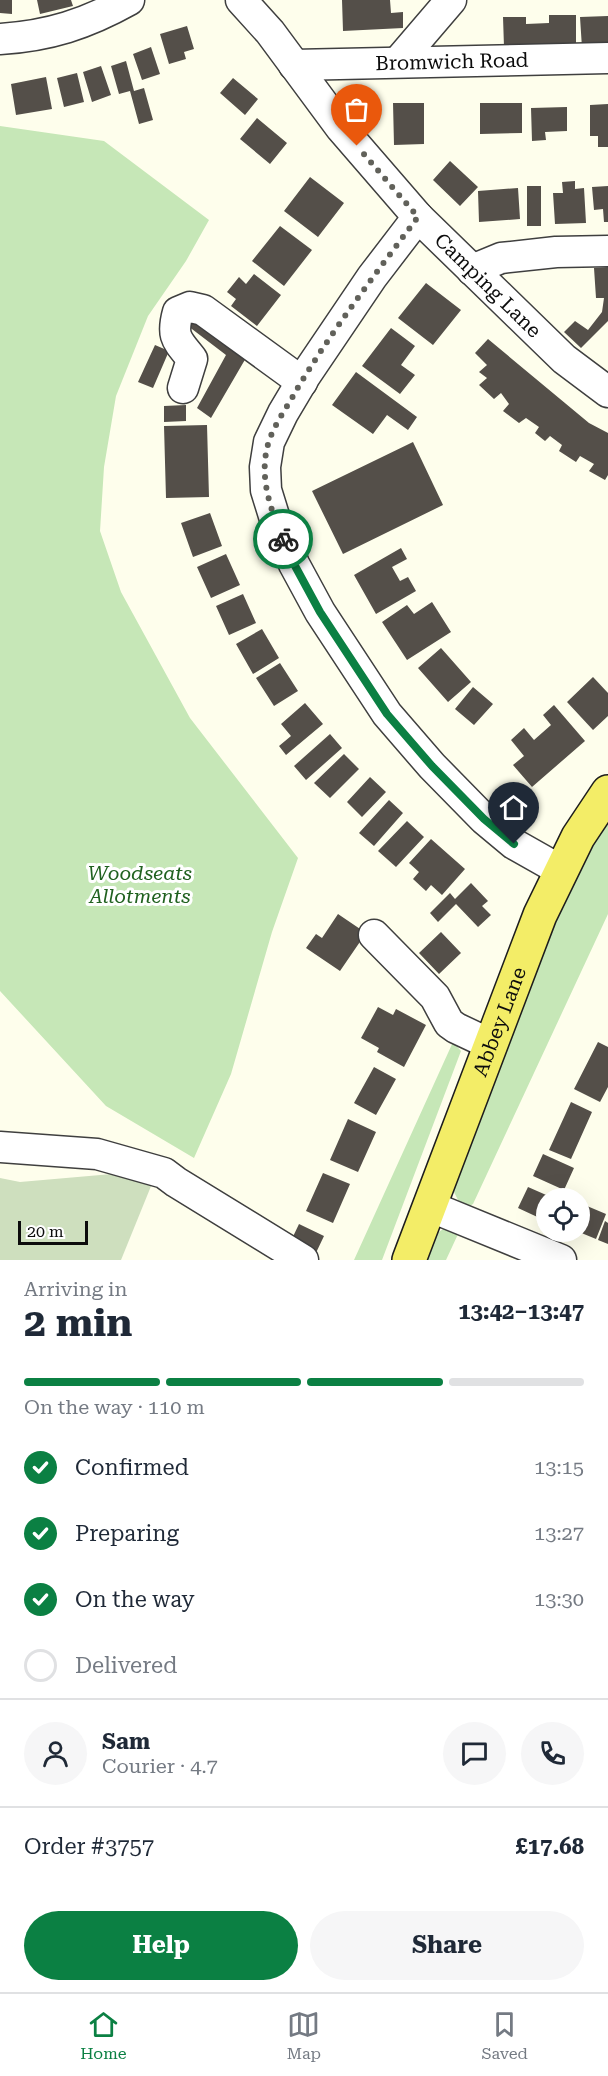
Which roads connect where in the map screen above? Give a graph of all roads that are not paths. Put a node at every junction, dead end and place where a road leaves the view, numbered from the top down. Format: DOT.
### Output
graph roads {
  1 [pos="129,0"];
  2 [pos="241,0"];
  3 [pos="451,0"];
  4 [pos="0,39"];
  5 [pos="608,58"];
  6 [pos="398,63"];
  7 [pos="294,65"];
  8 [pos="418,217"];
  9 [pos="608,251"];
  10 [pos="472,270"];
  11 [pos="302,382"];
  12 [pos="183,388"];
  13 [pos="608,392"];
  14 [pos="608,792"];
  15 [pos="560,870"];
  16 [pos="374,935"];
  17 [pos="490,1044"];
  18 [pos="0,1147"];
  19 [pos="429,1206"];
  20 [pos="303,1260"];
  21 [pos="409,1260"];
  22 [pos="561,1260"];
  1 -- 4 [label="street"];
  2 -- 7 [label="street, Camping Lane"];
  3 -- 6 [label="street"];
  5 -- 6 [label="street, Bromwich Road"];
  6 -- 7 [label="street, Bromwich Road"];
  7 -- 8 [label="street, Camping Lane"];
  8 -- 10 [label="street, Camping Lane"];
  8 -- 11 [label="street"];
  9 -- 10 [label="street"];
  10 -- 13 [label="street, Camping Lane"];
  11 -- 12 [label="street"];
  11 -- 15 [label="street"];
  14 -- 15 [label="main road, Abbey Lane"];
  15 -- 17 [label="main road, Abbey Lane"];
  16 -- 17 [label="street"];
  17 -- 19 [label="main road, Abbey Lane"];
  18 -- 20 [label="street"];
  19 -- 21 [label="main road, Abbey Lane"];
  19 -- 22 [label="street"];
}
